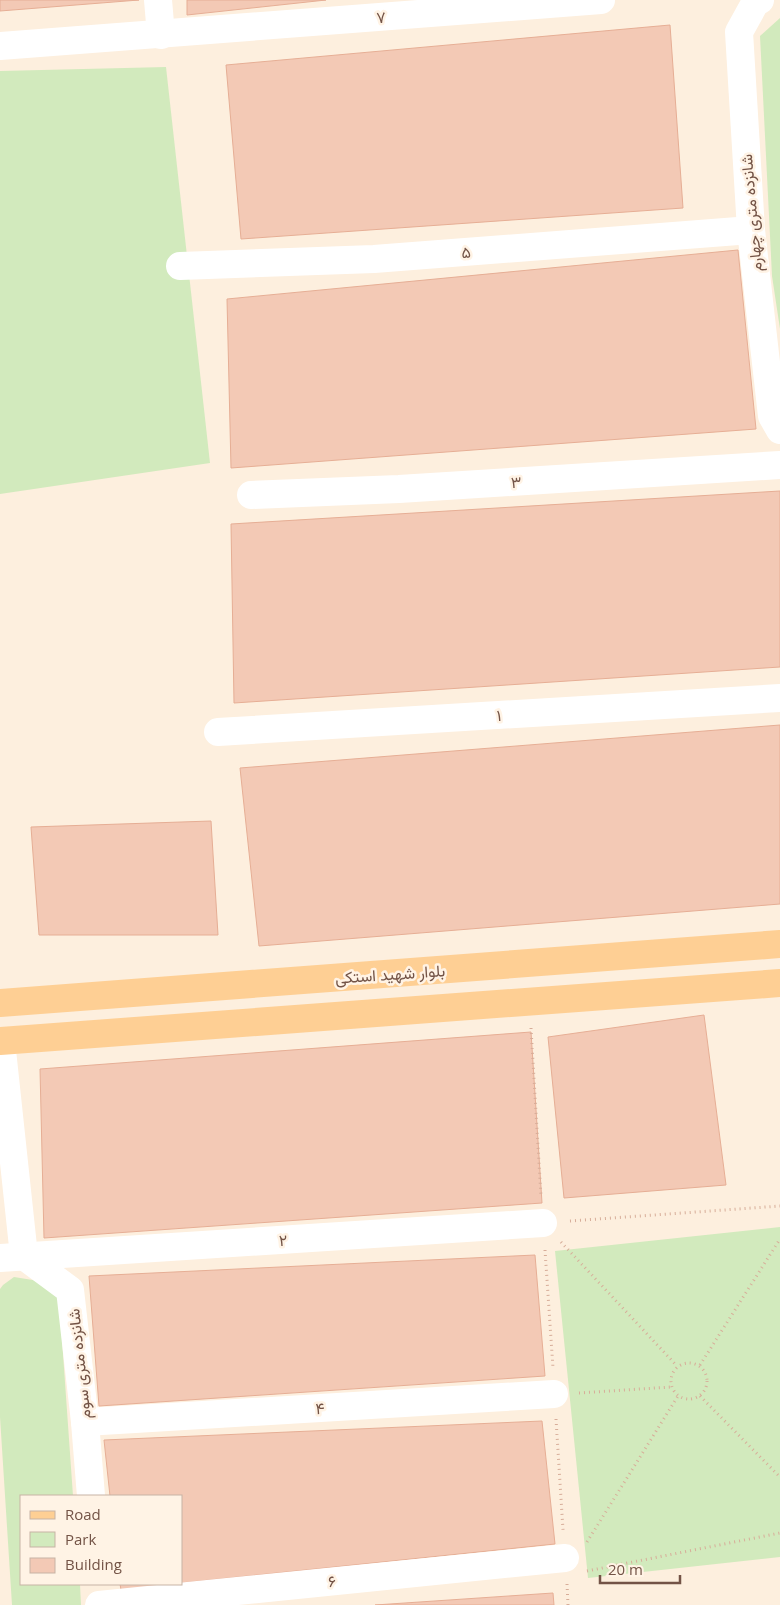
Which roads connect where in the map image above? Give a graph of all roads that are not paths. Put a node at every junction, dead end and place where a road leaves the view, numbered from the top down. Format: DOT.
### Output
graph roads {
  1 [pos="158,0"];
  2 [pos="601,0"];
  3 [pos="760,0"];
  4 [pos="161,34"];
  5 [pos="0,46"];
  6 [pos="751,230"];
  7 [pos="180,266"];
  8 [pos="780,430"];
  9 [pos="780,465"];
  10 [pos="251,495"];
  11 [pos="780,698"];
  12 [pos="218,732"];
  13 [pos="780,944"];
  14 [pos="780,984"];
  15 [pos="0,1003"];
  16 [pos="1,1041"];
  17 [pos="543,1223"];
  18 [pos="12,1257"];
  19 [pos="0,1277"];
  20 [pos="554,1394"];
  21 [pos="85,1422"];
  22 [pos="91,1495"];
  23 [pos="572,1559"];
  24 [pos="97,1585"];
  25 [pos="99,1605"];
  1 -- 4 [label="street"];
  2 -- 4 [label="street, ۷"];
  3 -- 6 [label="street, شانزده متری چهارم"];
  4 -- 5 [label="street, ۷"];
  6 -- 7 [label="street, ۵"];
  6 -- 8 [label="street, شانزده متری چهارم"];
  9 -- 10 [label="street, ۳"];
  11 -- 12 [label="street, ۱"];
  13 -- 15 [label="main road, بلوار شهید استکی"];
  14 -- 16 [label="main road"];
  16 -- 18 [label="street"];
  17 -- 18 [label="street, ۲"];
  18 -- 19 [label="street"];
  18 -- 21 [label="street, شانزده متری سوم"];
  20 -- 21 [label="street, ۴"];
  21 -- 22 [label="street, شانزده متری سوم"];
  23 -- 25 [label="street, ۶"];
  24 -- 25 [label="street"];
}
